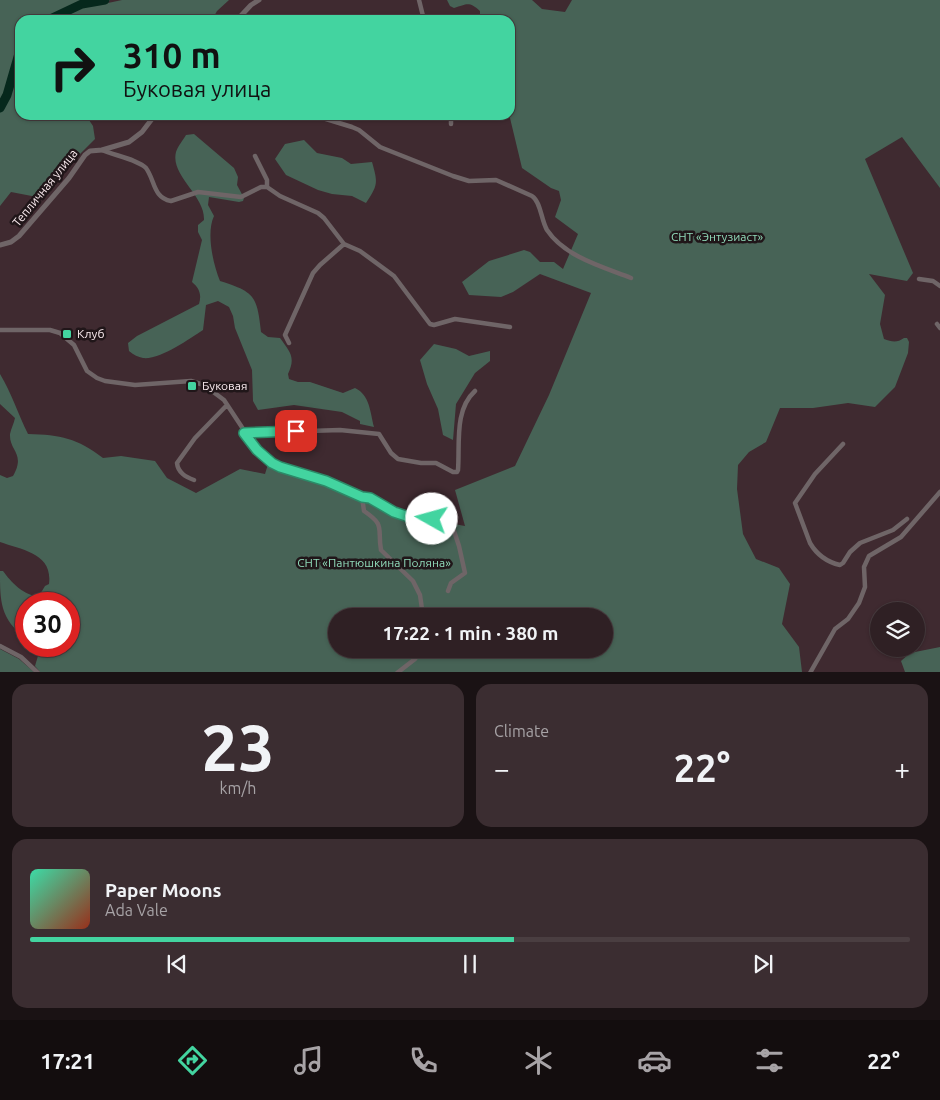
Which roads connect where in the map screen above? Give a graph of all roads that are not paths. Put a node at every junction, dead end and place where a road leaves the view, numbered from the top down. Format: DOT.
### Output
graph roads {
  1 [pos="259,0"];
  2 [pos="419,0"];
  3 [pos="242,15"];
  4 [pos="423,15"];
  5 [pos="150,120"];
  6 [pos="328,120"];
  7 [pos="451,120"];
  8 [pos="451,124"];
  9 [pos="102,150"];
  10 [pos="254,156"];
  11 [pos="267,187"];
  12 [pos="344,244"];
  13 [pos="0,245"];
  14 [pos="631,278"];
  15 [pos="919,278"];
  16 [pos="940,286"];
  17 [pos="510,327"];
  18 [pos="0,330"];
  19 [pos="290,343"];
  20 [pos="475,391"];
  21 [pos="227,405"];
  22 [pos="244,433"];
  23 [pos="843,444"];
  24 [pos="194,480"];
  25 [pos="940,492"];
  26 [pos="362,497"];
  27 [pos="907,519"];
  28 [pos="448,591"];
  29 [pos="422,608"];
  30 [pos="0,646"];
  31 [pos="416,658"];
  32 [pos="38,672"];
  33 [pos="397,672"];
  34 [pos="810,672"];
  1 -- 3 [label="street"];
  2 -- 4 [label="street"];
  5 -- 9 [label="street, Тепличная улица"];
  6 -- 14 [label="street"];
  7 -- 8 [label="street"];
  9 -- 11 [label="street"];
  9 -- 13 [label="street, Тепличная улица"];
  10 -- 11 [label="street"];
  11 -- 12 [label="street"];
  12 -- 17 [label="street"];
  12 -- 19 [label="street"];
  15 -- 16 [label="street"];
  18 -- 21 [label="street"];
  20 -- 22 [label="street"];
  21 -- 22 [label="street"];
  21 -- 24 [label="street"];
  22 -- 26 [label="street"];
  23 -- 27 [label="street"];
  25 -- 34 [label="street"];
  26 -- 28 [label="street"];
  26 -- 29 [label="street"];
  30 -- 32 [label="street"];
  31 -- 33 [label="street"];
}
